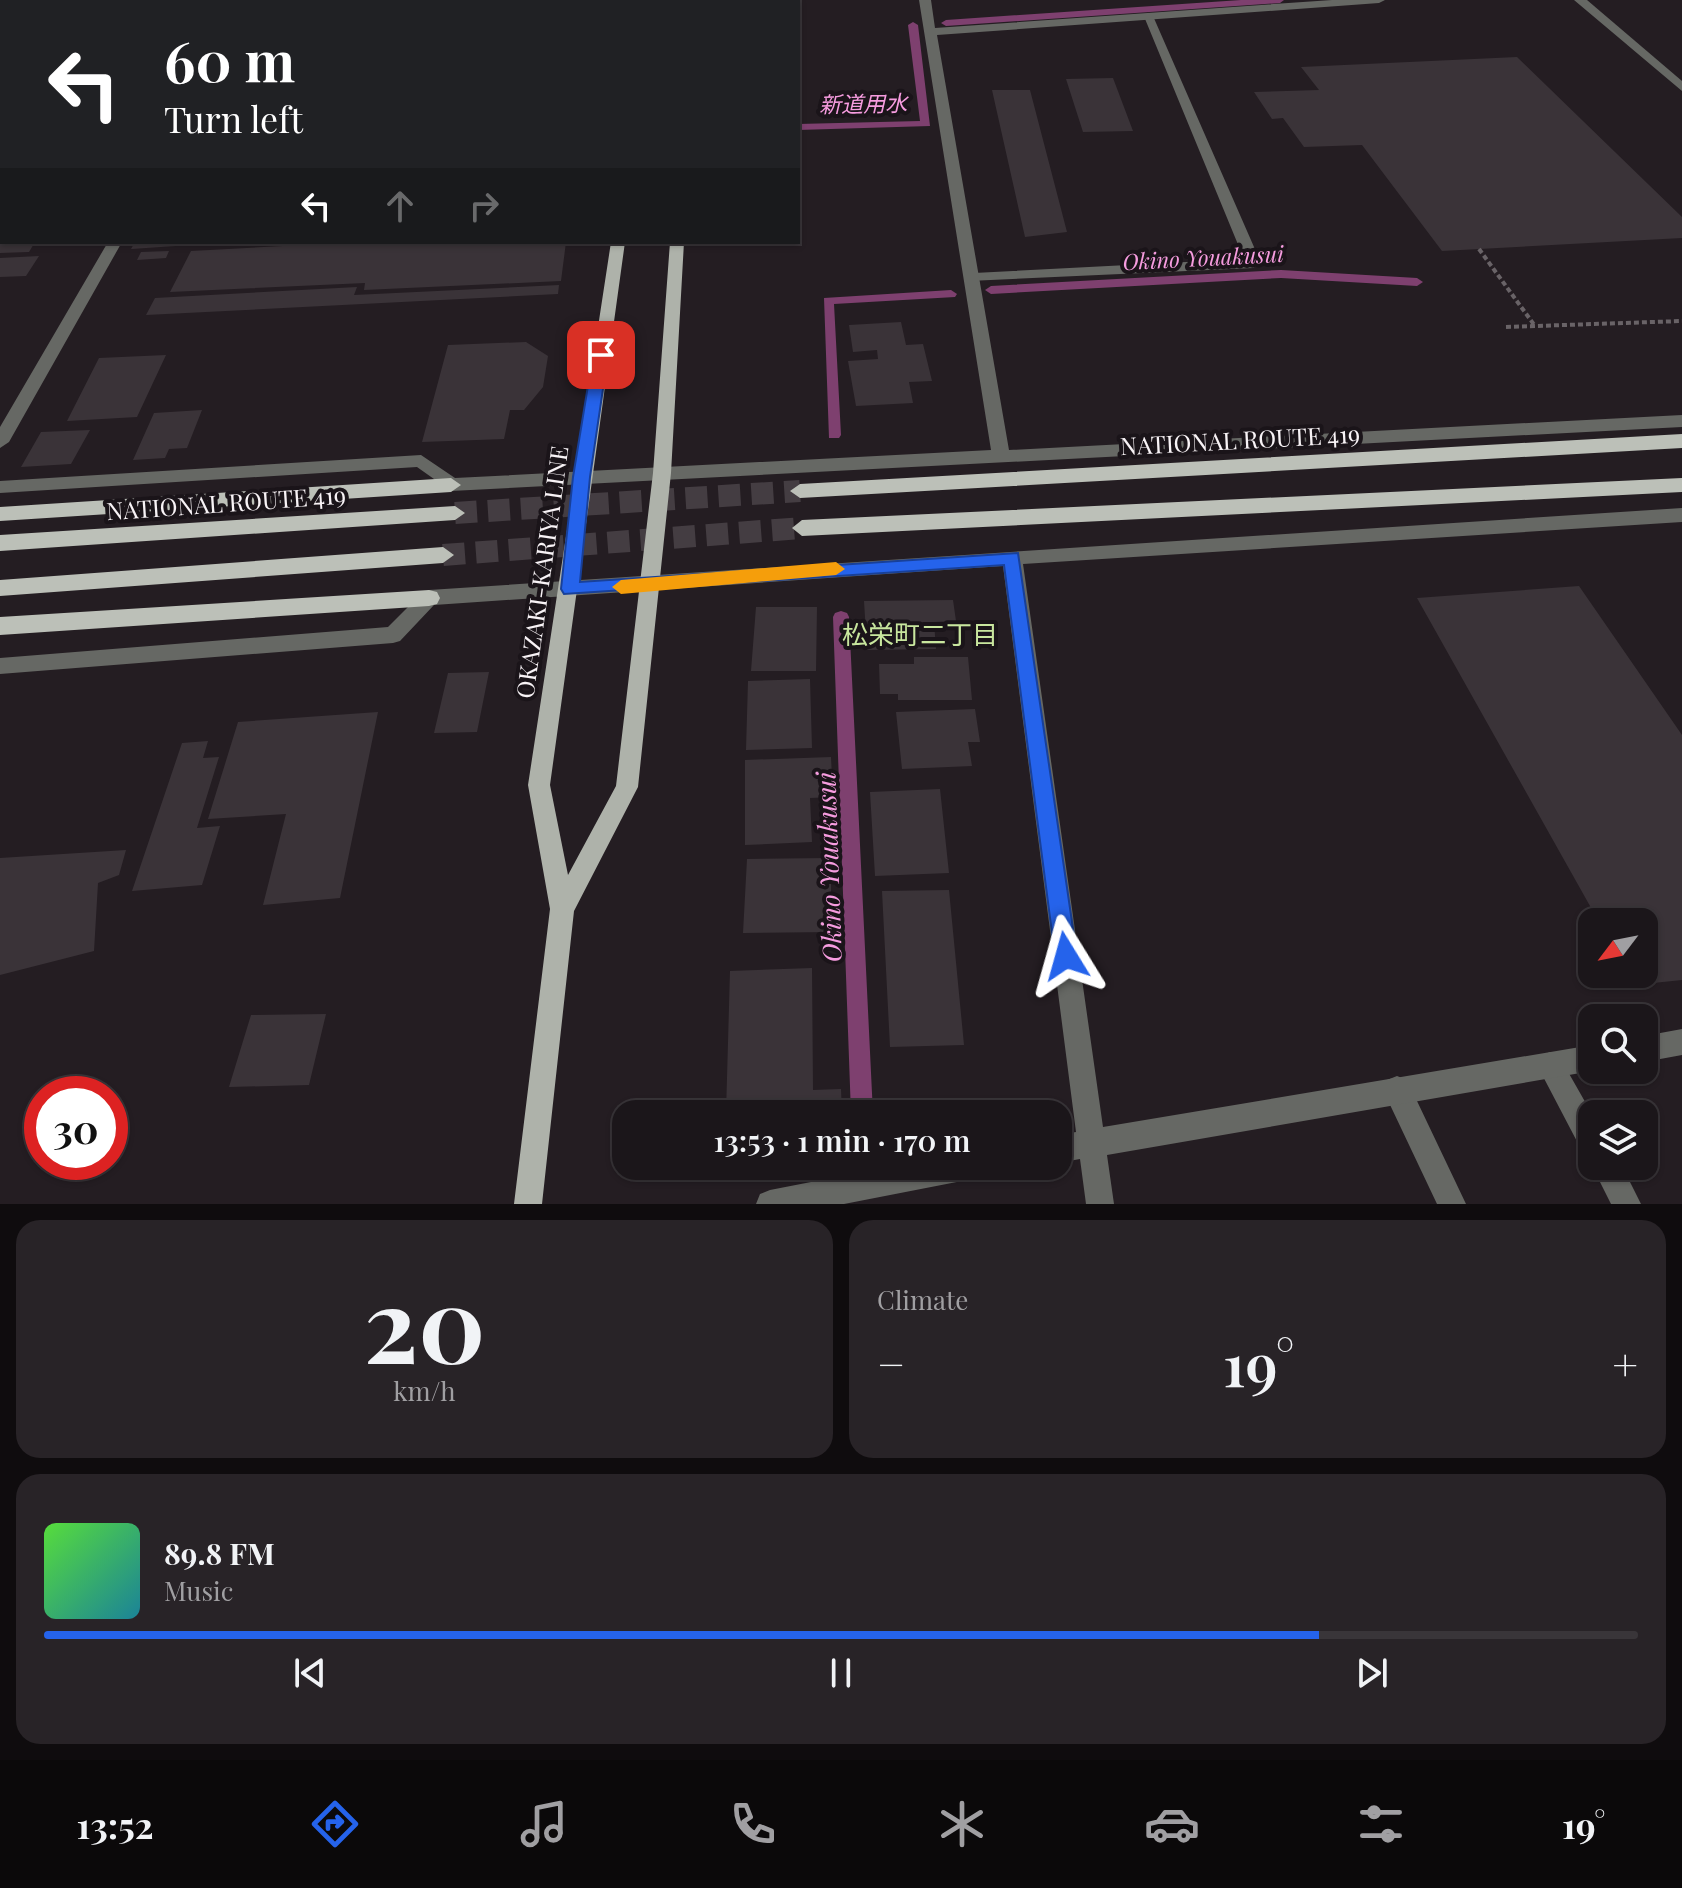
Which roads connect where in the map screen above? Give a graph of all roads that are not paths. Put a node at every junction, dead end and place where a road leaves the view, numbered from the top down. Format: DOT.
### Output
graph roads {
  1 [pos="925,0"];
  2 [pos="1379,0"];
  3 [pos="1580,0"];
  4 [pos="1147,16"];
  5 [pos="930,32"];
  6 [pos="1682,87"];
  7 [pos="114,244"];
  8 [pos="618,244"];
  9 [pos="677,244"];
  10 [pos="974,278"];
  11 [pos="1682,421"];
  12 [pos="1682,441"];
  13 [pos="0,442"];
  14 [pos="1001,456"];
  15 [pos="662,473"];
  16 [pos="582,477"];
  17 [pos="451,485"];
  18 [pos="1682,485"];
  19 [pos="0,487"];
  20 [pos="800,491"];
  21 [pos="455,513"];
  22 [pos="0,514"];
  23 [pos="1682,515"];
  24 [pos="802,528"];
  25 [pos="0,543"];
  26 [pos="443,555"];
  27 [pos="1012,558"];
  28 [pos="649,586"];
  29 [pos="0,588"];
  30 [pos="570,589"];
  31 [pos="429,598"];
  32 [pos="0,626"];
  33 [pos="0,666"];
  34 [pos="562,909"];
  35 [pos="1682,1042"];
  36 [pos="1658,1046"];
  37 [pos="1578,1060"];
  38 [pos="1550,1065"];
  39 [pos="1397,1090"];
  40 [pos="1578,1116"];
  41 [pos="1092,1142"];
  42 [pos="1072,1146"];
  43 [pos="894,1180"];
  44 [pos="1614,1180"];
  45 [pos="528,1204"];
  46 [pos="770,1204"];
  47 [pos="1100,1204"];
  48 [pos="1452,1204"];
  49 [pos="1627,1204"];
  1 -- 5 [label="street"];
  2 -- 4 [label="street"];
  3 -- 6 [label="street"];
  4 -- 5 [label="street"];
  4 -- 10 [label="street"];
  5 -- 10 [label="street"];
  7 -- 13 [label="street"];
  8 -- 16 [label="main road, OKAZAKI-KARIYA LINE"];
  9 -- 15 [label="main road, OKAZAKI-KARIYA LINE"];
  10 -- 14 [label="street"];
  11 -- 14 [label="street"];
  12 -- 20 [label="highway, NATIONAL ROUTE 419"];
  14 -- 15 [label="street"];
  15 -- 16 [label="street"];
  15 -- 28 [label="main road, OKAZAKI-KARIYA LINE"];
  16 -- 17 [label="street"];
  16 -- 30 [label="main road, OKAZAKI-KARIYA LINE"];
  17 -- 19 [label="street"];
  17 -- 22 [label="highway"];
  18 -- 24 [label="highway"];
  21 -- 25 [label="highway, NATIONAL ROUTE 419"];
  23 -- 27 [label="street"];
  26 -- 29 [label="highway"];
  27 -- 28 [label="street"];
  27 -- 41 [label="street"];
  28 -- 30 [label="street"];
  28 -- 34 [label="main road, OKAZAKI-KARIYA LINE"];
  30 -- 31 [label="street"];
  30 -- 34 [label="main road, OKAZAKI-KARIYA LINE"];
  31 -- 32 [label="highway"];
  31 -- 33 [label="street"];
  34 -- 45 [label="main road, OKAZAKI-KARIYA LINE"];
  35 -- 36 [label="street"];
  37 -- 38 [label="street"];
  38 -- 39 [label="street"];
  38 -- 40 [label="street"];
  39 -- 41 [label="street"];
  39 -- 48 [label="street"];
  41 -- 42 [label="street"];
  41 -- 47 [label="street"];
  43 -- 46 [label="street"];
  44 -- 49 [label="street"];
}
